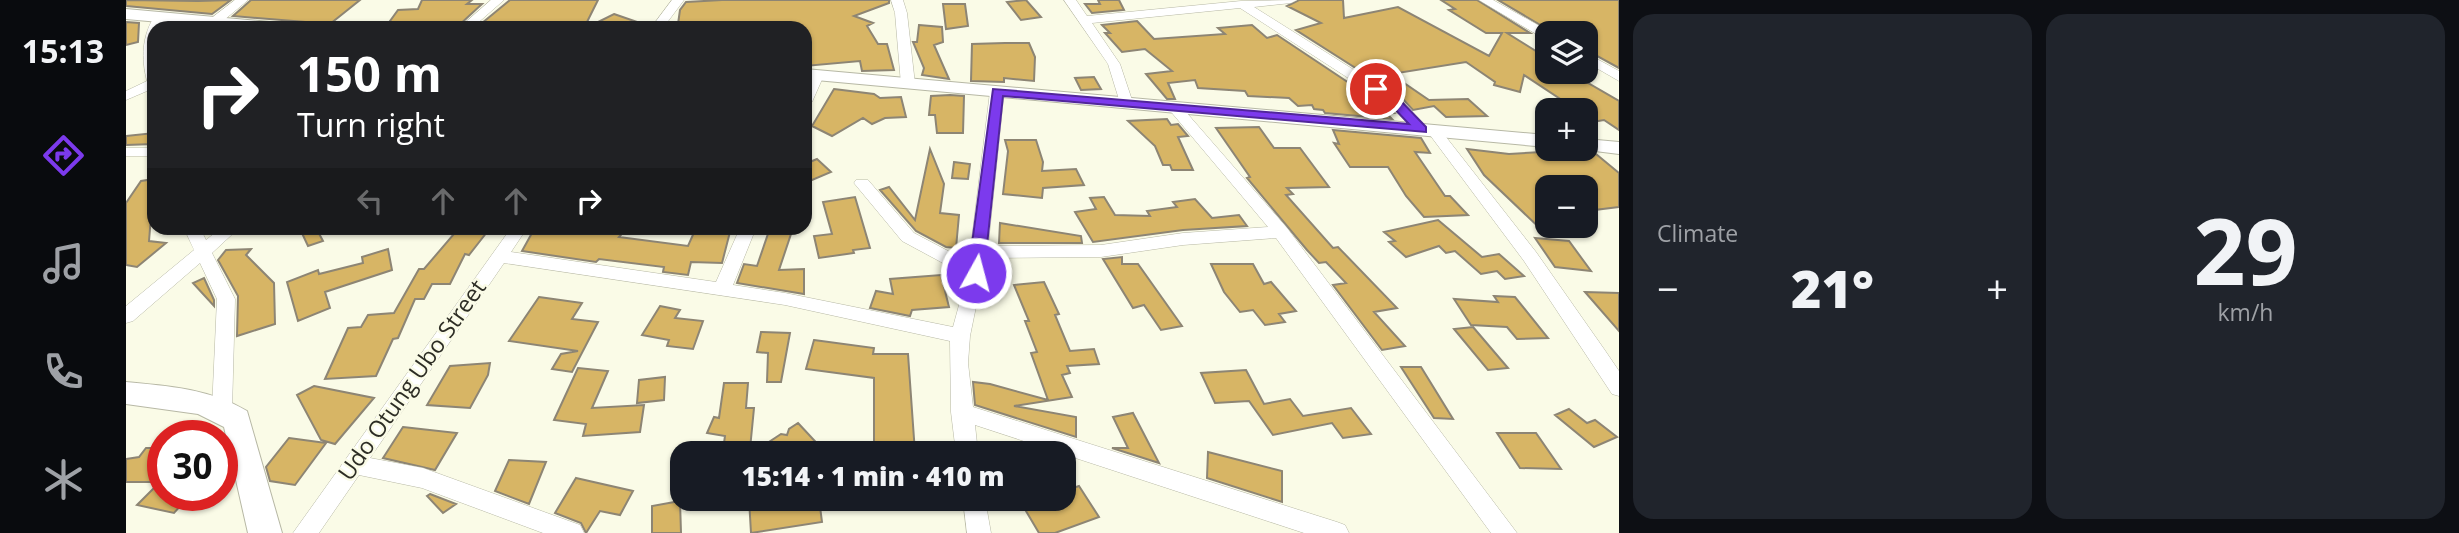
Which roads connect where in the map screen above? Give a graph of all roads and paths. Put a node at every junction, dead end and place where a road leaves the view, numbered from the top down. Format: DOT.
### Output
graph roads {
  1 [pos="242,0"];
  2 [pos="498,0"];
  3 [pos="678,0"];
  4 [pos="897,0"];
  5 [pos="1070,0"];
  6 [pos="1291,0"];
  7 [pos="1485,0"];
  8 [pos="1209,4"];
  9 [pos="1241,4"];
  10 [pos="126,14"];
  11 [pos="159,18"];
  12 [pos="1085,20"];
  13 [pos="157,21"];
  14 [pos="191,21"];
  15 [pos="216,21"];
  16 [pos="473,21"];
  17 [pos="662,21"];
  18 [pos="1535,28"];
  19 [pos="1598,64"];
  20 [pos="1617,74"];
  21 [pos="812,75"];
  22 [pos="908,84"];
  23 [pos="147,86"];
  24 [pos="997,92"];
  25 [pos="126,96"];
  26 [pos="1126,103"];
  27 [pos="1174,107"];
  28 [pos="1428,130"];
  29 [pos="1535,140"];
  30 [pos="1598,146"];
  31 [pos="1619,148"];
  32 [pos="126,152"];
  33 [pos="147,152"];
  34 [pos="862,183"];
  35 [pos="1280,232"];
  36 [pos="195,235"];
  37 [pos="223,235"];
  38 [pos="514,235"];
  39 [pos="745,235"];
  40 [pos="203,252"];
  41 [pos="978,252"];
  42 [pos="499,256"];
  43 [pos="976,273"];
  44 [pos="721,291"];
  45 [pos="126,316"];
  46 [pos="960,336"];
  47 [pos="1618,385"];
  48 [pos="126,393"];
  49 [pos="222,410"];
  50 [pos="961,412"];
  51 [pos="965,441"];
  52 [pos="354,464"];
  53 [pos="976,511"];
  54 [pos="265,533"];
  55 [pos="305,533"];
  56 [pos="572,533"];
  57 [pos="979,533"];
  58 [pos="1337,533"];
  59 [pos="1505,533"];
  1 -- 15 [label="street"];
  2 -- 16 [label="street"];
  3 -- 17 [label="street"];
  4 -- 22 [label="street"];
  5 -- 12 [label="street"];
  6 -- 9 [label="street"];
  7 -- 18 [label="street"];
  8 -- 9 [label="street"];
  8 -- 12 [label="street"];
  9 -- 28 [label="street"];
  10 -- 11 [label="street"];
  11 -- 13 [label="street"];
  11 -- 14 [label="street"];
  12 -- 26 [label="street"];
  19 -- 20 [label="street"];
  21 -- 22 [label="street"];
  22 -- 24 [label="street"];
  23 -- 25 [label="street"];
  24 -- 26 [label="street"];
  24 -- 41 [label="street"];
  26 -- 27 [label="street"];
  27 -- 28 [label="street"];
  27 -- 35 [label="street"];
  28 -- 29 [label="street"];
  28 -- 47 [label="street"];
  30 -- 31 [label="street"];
  32 -- 33 [label="street"];
  34 -- 43 [label="street"];
  35 -- 41 [label="street"];
  35 -- 59 [label="street"];
  36 -- 40 [label="street"];
  37 -- 40 [label="street"];
  38 -- 42 [label="street, Udo Otung Ubo Street"];
  39 -- 44 [label="street"];
  40 -- 45 [label="street"];
  40 -- 49 [label="street"];
  41 -- 43 [label="street"];
  42 -- 44 [label="street"];
  42 -- 52 [label="street, Udo Otung Ubo Street"];
  43 -- 46 [label="street"];
  44 -- 46 [label="street"];
  46 -- 50 [label="street"];
  48 -- 49 [label="street"];
  49 -- 54 [label="street"];
  50 -- 51 [label="street"];
  50 -- 58 [label="street"];
  52 -- 55 [label="street, Udo Otung Ubo Street"];
  52 -- 56 [label="street"];
  53 -- 57 [label="street"];
}
